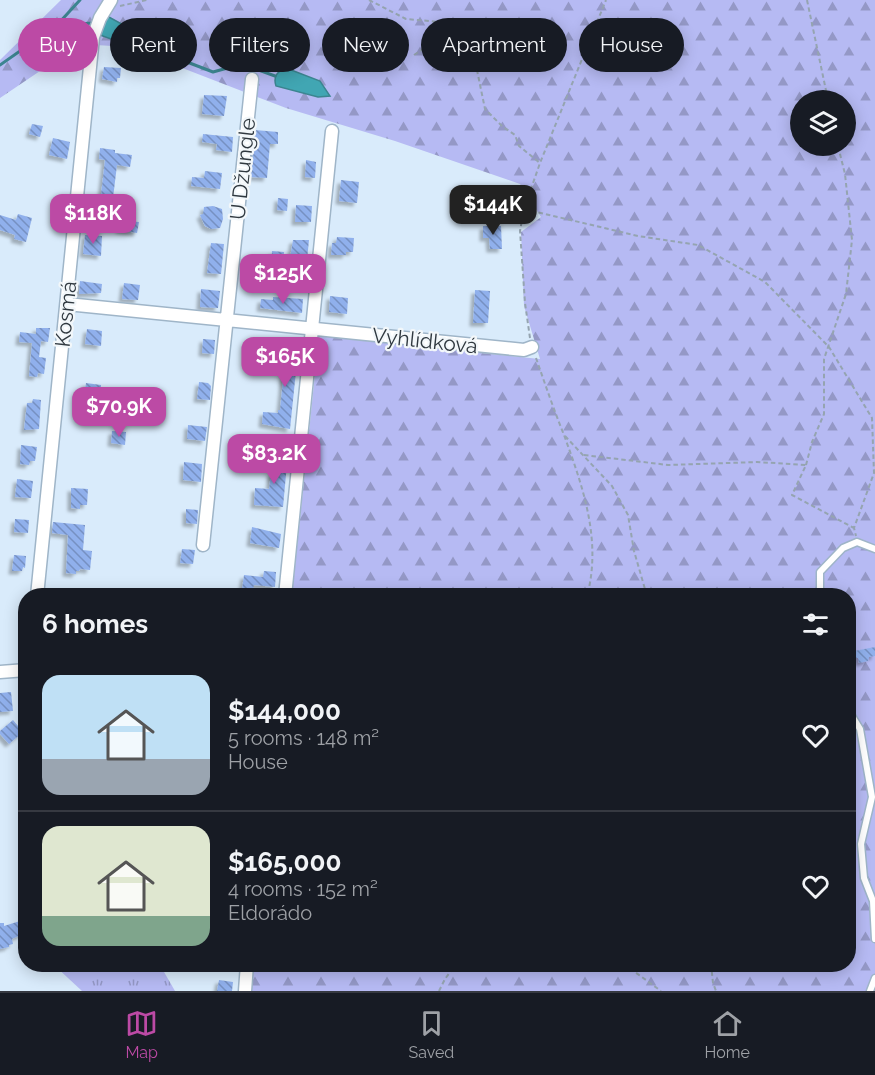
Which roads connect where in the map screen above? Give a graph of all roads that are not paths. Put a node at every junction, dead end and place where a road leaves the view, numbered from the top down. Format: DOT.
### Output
graph roads {
  1 [pos="108,4"];
  2 [pos="252,80"];
  3 [pos="332,132"];
  4 [pos="67,304"];
  5 [pos="227,321"];
  6 [pos="312,330"];
  7 [pos="532,347"];
  8 [pos="204,545"];
  9 [pos="875,549"];
  10 [pos="37,588"];
  11 [pos="286,588"];
  12 [pos="820,588"];
  13 [pos="18,671"];
  14 [pos="0,672"];
  15 [pos="856,722"];
  16 [pos="875,939"];
  17 [pos="246,972"];
  18 [pos="875,978"];
  19 [pos="245,991"];
  20 [pos="870,991"];
  1 -- 4 [label="street, Kosmá"];
  2 -- 5 [label="street, U Džungle"];
  3 -- 6 [label="street"];
  4 -- 5 [label="street, Vyhlídková"];
  4 -- 10 [label="street, Kosmá"];
  5 -- 6 [label="street, Vyhlídková"];
  5 -- 8 [label="street, U Džungle"];
  6 -- 7 [label="street, Vyhlídková"];
  6 -- 11 [label="street"];
  9 -- 12 [label="lane"];
  13 -- 14 [label="street"];
  15 -- 16 [label="lane"];
  17 -- 19 [label="street"];
  18 -- 20 [label="lane"];
}
